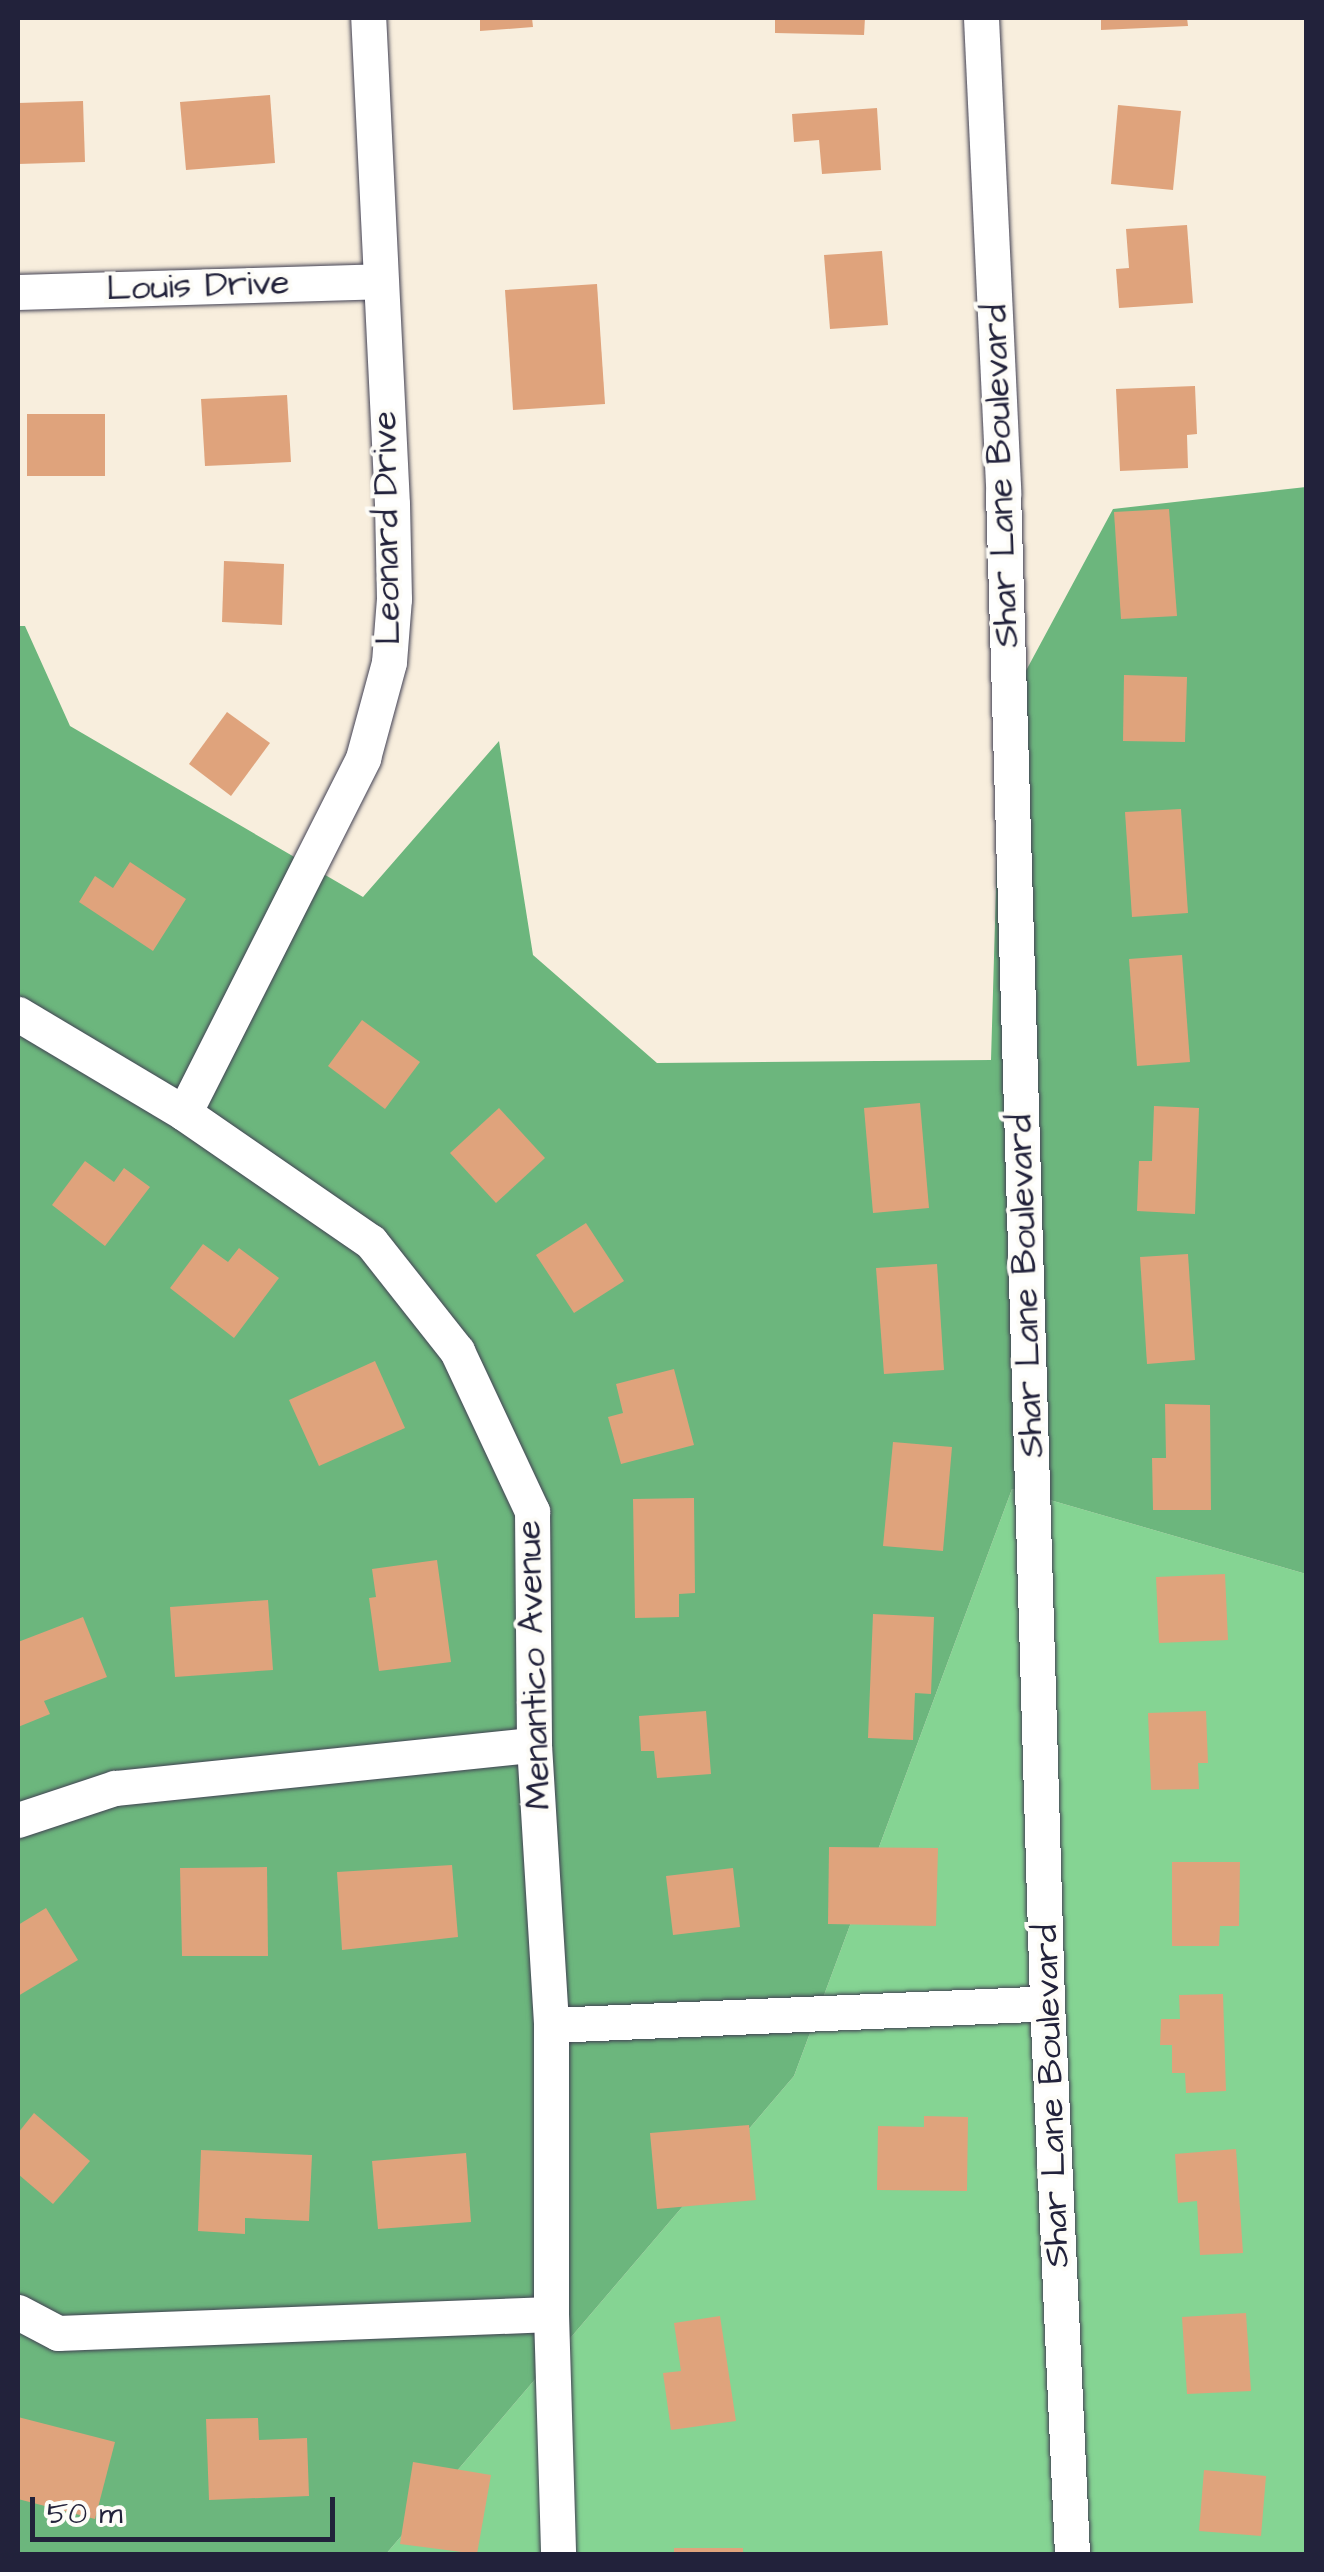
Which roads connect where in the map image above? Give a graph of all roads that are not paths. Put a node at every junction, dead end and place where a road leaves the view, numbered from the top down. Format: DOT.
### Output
graph roads {
  1 [pos="368,18"];
  2 [pos="981,18"];
  3 [pos="379,280"];
  4 [pos="18,292"];
  5 [pos="18,1014"];
  6 [pos="184,1113"];
  7 [pos="534,1745"];
  8 [pos="18,1820"];
  9 [pos="1047,2003"];
  10 [pos="551,2025"];
  11 [pos="18,2312"];
  12 [pos="550,2314"];
  13 [pos="558,2554"];
  14 [pos="1072,2554"];
  1 -- 3 [label="street, Leonard Drive"];
  2 -- 9 [label="street, Shar Lane Boulevard"];
  3 -- 4 [label="street, Louis Drive"];
  3 -- 6 [label="street, Leonard Drive"];
  5 -- 6 [label="street, Menantico Avenue"];
  6 -- 7 [label="street, Menantico Avenue"];
  7 -- 8 [label="street"];
  7 -- 10 [label="street, Menantico Avenue"];
  9 -- 10 [label="street"];
  9 -- 14 [label="street, Shar Lane Boulevard"];
  10 -- 12 [label="street, Menantico Avenue"];
  11 -- 12 [label="street"];
  12 -- 13 [label="street, Menantico Avenue"];
}
